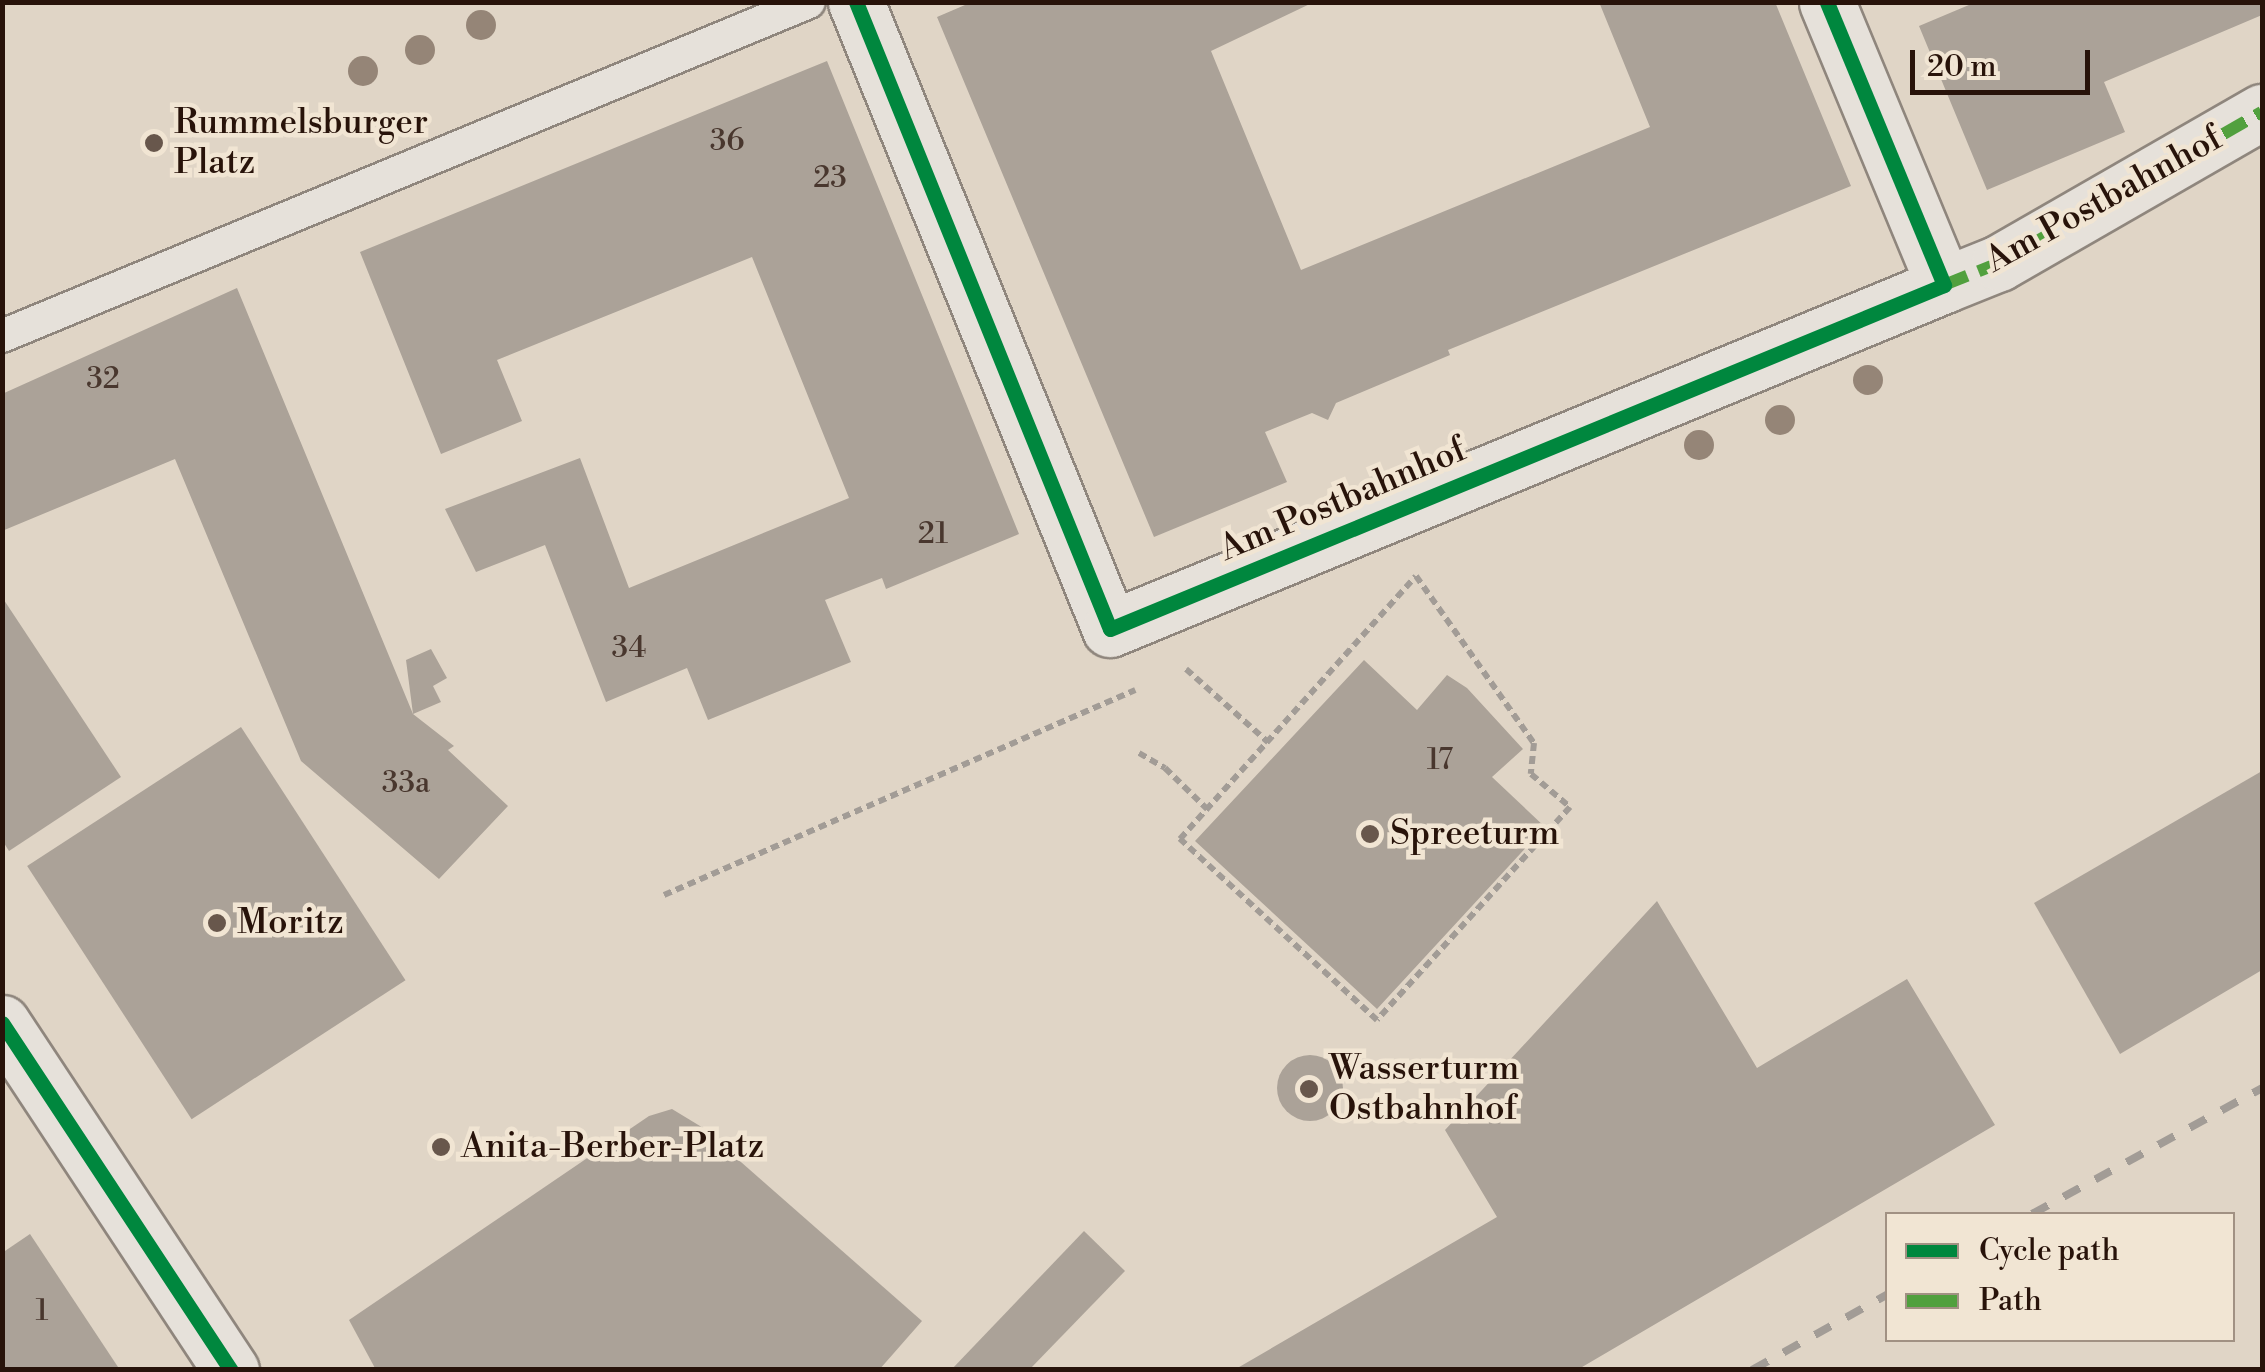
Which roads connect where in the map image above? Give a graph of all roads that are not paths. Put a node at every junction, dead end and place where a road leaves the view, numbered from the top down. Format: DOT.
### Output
graph roads {
  1 [pos="809,2"];
  2 [pos="856,2"];
  3 [pos="1827,2"];
  4 [pos="2262,112"];
  5 [pos="1944,284"];
  6 [pos="2,336"];
  7 [pos="12,1057"];
  8 [pos="231,1370"];
  1 -- 6 [label="lane"];
  2 -- 5 [label="street, Am Postbahnhof"];
  3 -- 5 [label="street, Am Postbahnhof"];
  4 -- 5 [label="street, Am Postbahnhof"];
  7 -- 8 [label="street"];
}
